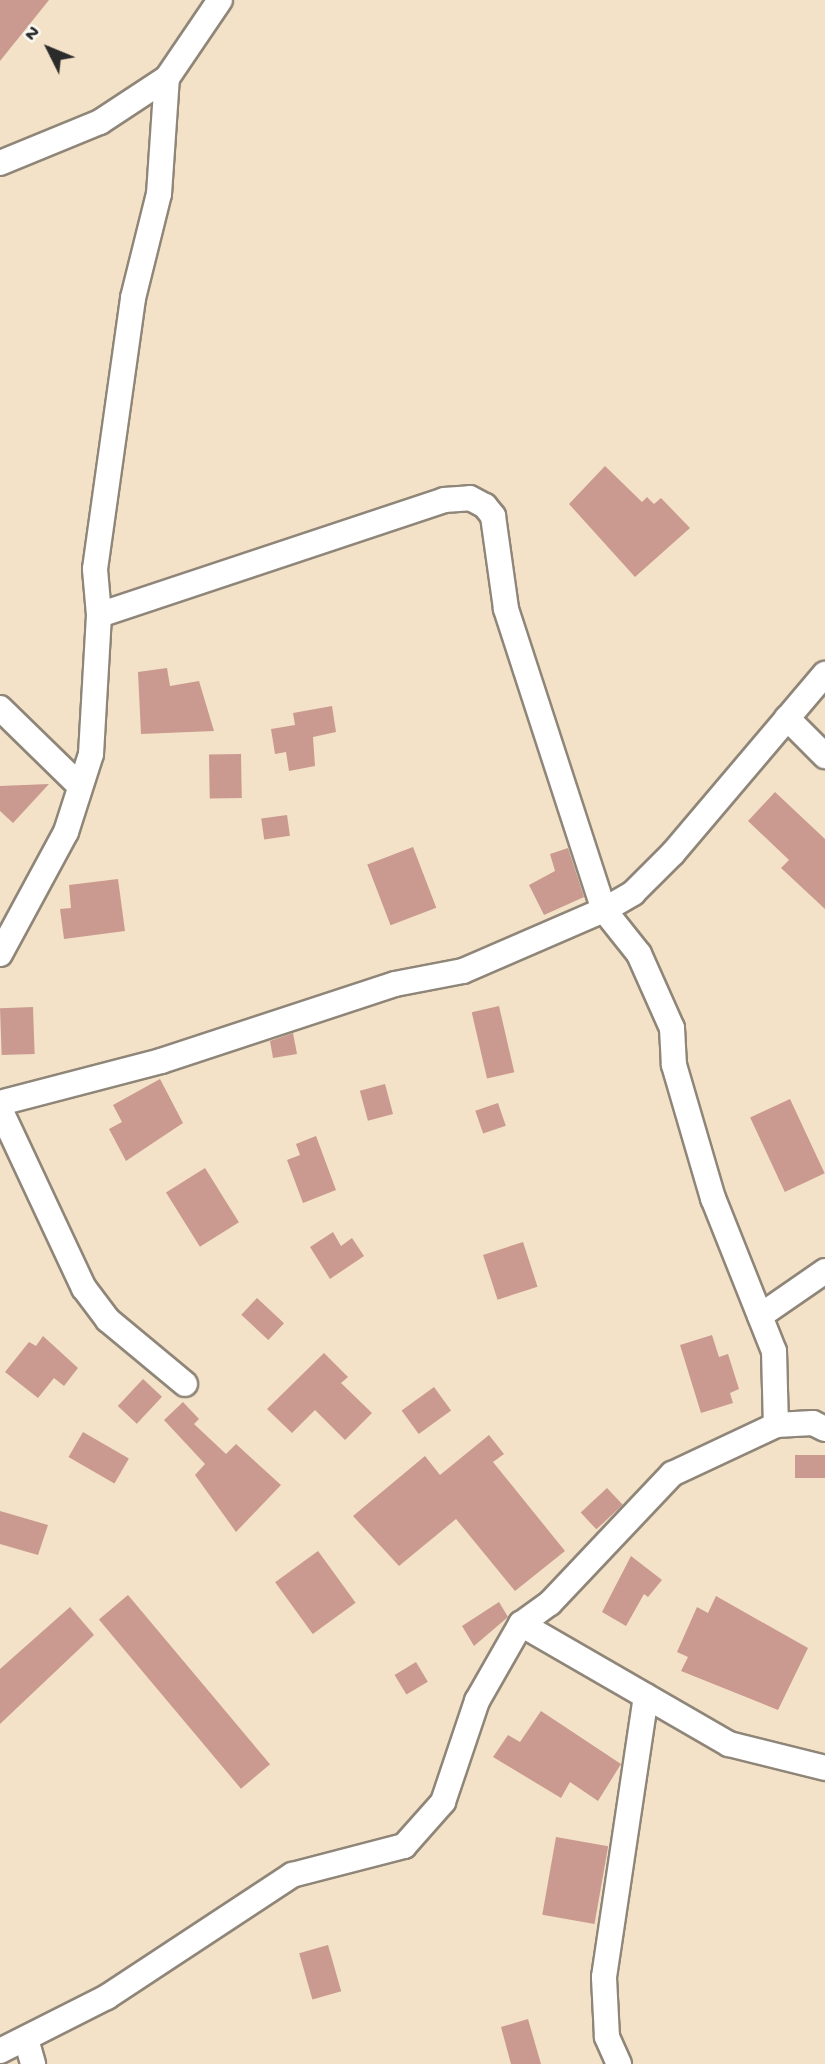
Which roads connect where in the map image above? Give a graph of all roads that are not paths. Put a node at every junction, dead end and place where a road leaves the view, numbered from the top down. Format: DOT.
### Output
graph roads {
  1 [pos="220,0"];
  2 [pos="167,78"];
  3 [pos="0,163"];
  4 [pos="99,615"];
  5 [pos="825,674"];
  6 [pos="0,708"];
  7 [pos="787,718"];
  8 [pos="825,756"];
  9 [pos="79,785"];
  10 [pos="604,909"];
  11 [pos="0,954"];
  12 [pos="0,1103"];
  13 [pos="0,1109"];
  14 [pos="825,1271"];
  15 [pos="760,1316"];
  16 [pos="185,1384"];
  17 [pos="776,1426"];
  18 [pos="825,1429"];
  19 [pos="521,1624"];
  20 [pos="646,1696"];
  21 [pos="825,1768"];
  22 [pos="26,2039"];
  23 [pos="0,2051"];
  24 [pos="33,2064"];
  25 [pos="620,2064"];
  1 -- 2 [label="street"];
  2 -- 3 [label="street"];
  2 -- 4 [label="street"];
  4 -- 9 [label="street"];
  4 -- 10 [label="street"];
  5 -- 7 [label="street"];
  6 -- 9 [label="street"];
  7 -- 8 [label="street"];
  7 -- 10 [label="street"];
  9 -- 11 [label="street"];
  10 -- 12 [label="street"];
  10 -- 15 [label="street"];
  13 -- 16 [label="street"];
  14 -- 15 [label="street"];
  15 -- 17 [label="street"];
  17 -- 18 [label="street"];
  17 -- 19 [label="street"];
  19 -- 20 [label="street"];
  19 -- 22 [label="street"];
  20 -- 21 [label="street"];
  20 -- 25 [label="street"];
  22 -- 23 [label="street"];
  22 -- 24 [label="street"];
}
